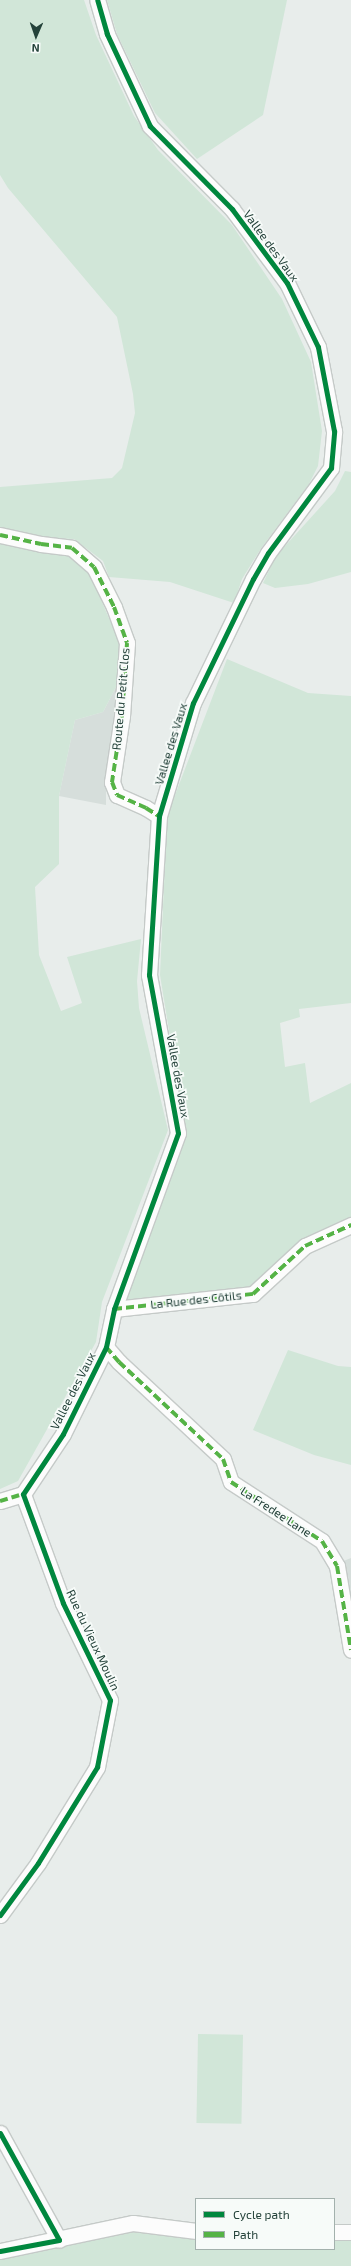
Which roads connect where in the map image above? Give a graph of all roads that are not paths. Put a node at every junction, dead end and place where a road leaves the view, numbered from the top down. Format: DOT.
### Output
graph roads {
  1 [pos="97,0"];
  2 [pos="0,535"];
  3 [pos="159,816"];
  4 [pos="351,1225"];
  5 [pos="114,1309"];
  6 [pos="106,1347"];
  7 [pos="23,1494"];
  8 [pos="0,1501"];
  9 [pos="351,1650"];
  10 [pos="0,1915"];
  11 [pos="0,2133"];
  12 [pos="195,2231"];
  13 [pos="335,2232"];
  14 [pos="351,2232"];
  15 [pos="60,2240"];
  16 [pos="0,2251"];
  1 -- 3 [label="street, Vallee des Vaux"];
  2 -- 3 [label="street, Route du Petit Clos"];
  3 -- 5 [label="street, Vallee des Vaux"];
  4 -- 5 [label="street, La Rue des Côtils"];
  5 -- 6 [label="street, Vallee des Vaux"];
  6 -- 7 [label="street, Vallee des Vaux"];
  6 -- 9 [label="street, La Fredee Lane"];
  7 -- 8 [label="street"];
  7 -- 10 [label="street, Rue du Vieux Moulin"];
  11 -- 15 [label="street"];
  12 -- 15 [label="street"];
  13 -- 14 [label="street"];
  15 -- 16 [label="street"];
}
